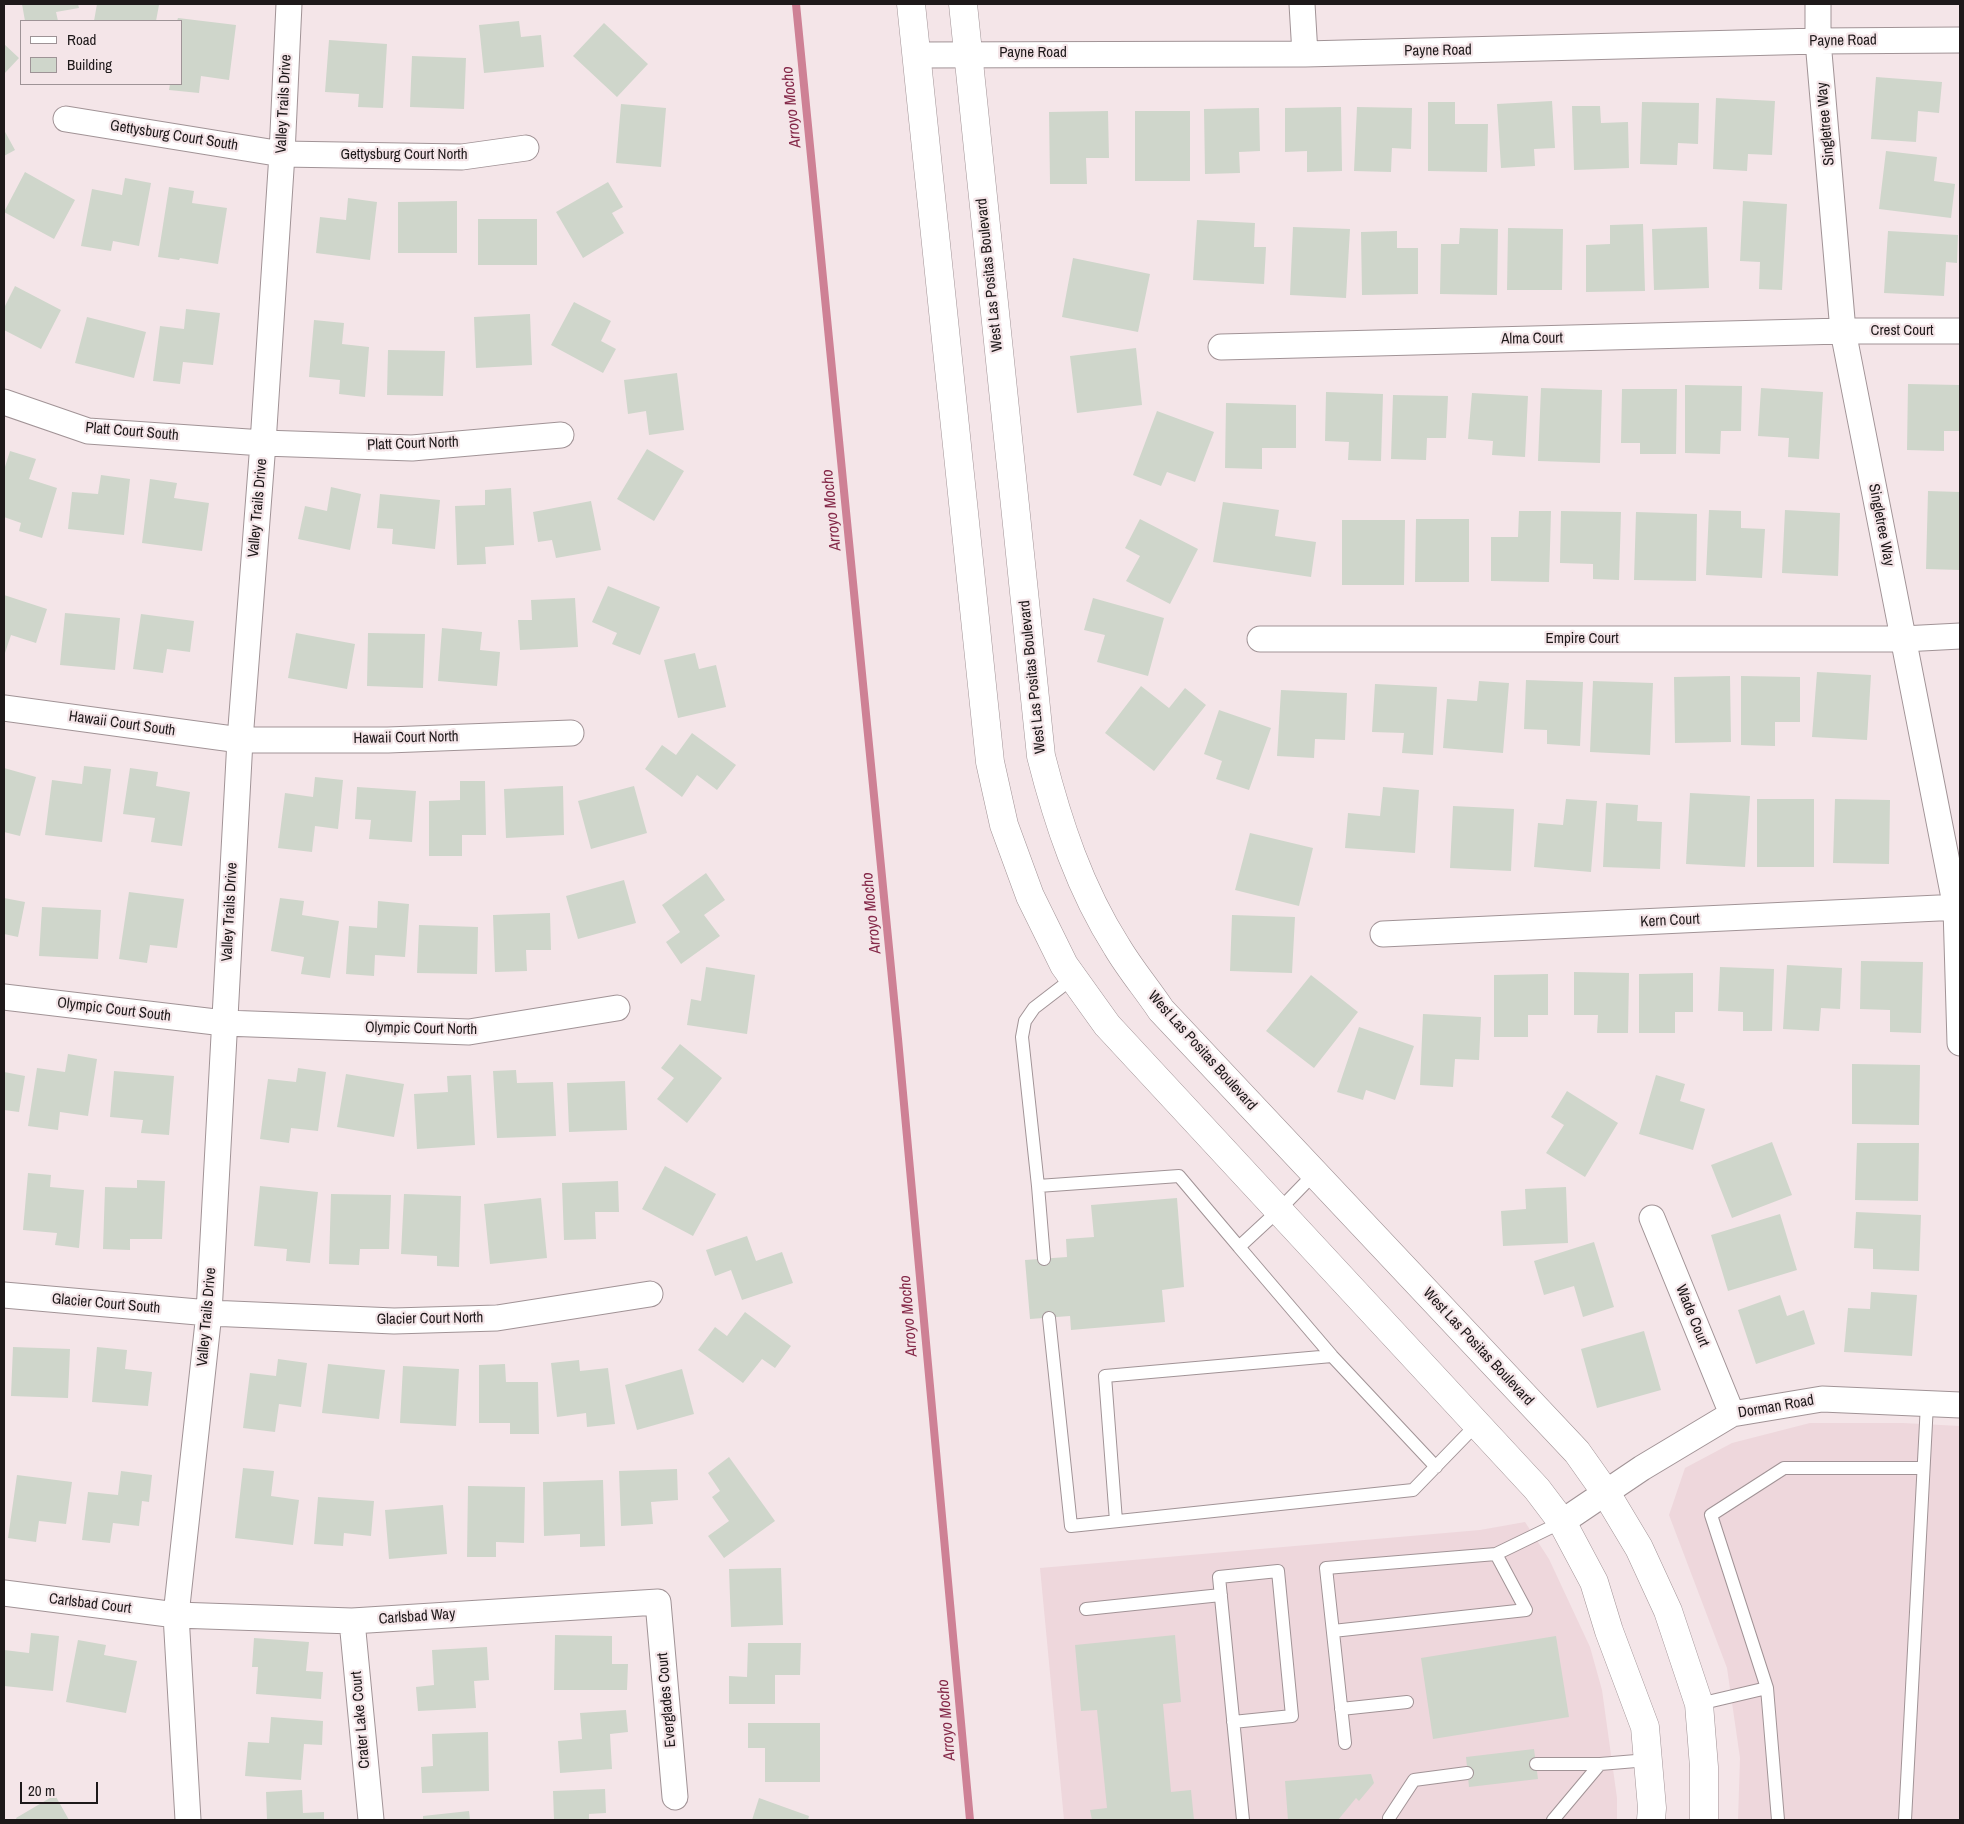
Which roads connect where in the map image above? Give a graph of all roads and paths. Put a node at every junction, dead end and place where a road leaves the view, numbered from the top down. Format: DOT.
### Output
graph roads {
  1 [pos="289,4"];
  2 [pos="911,4"];
  3 [pos="963,4"];
  4 [pos="1302,4"];
  5 [pos="1818,4"];
  6 [pos="1960,40"];
  7 [pos="1818,41"];
  8 [pos="968,53"];
  9 [pos="916,54"];
  10 [pos="1305,54"];
  11 [pos="66,118"];
  12 [pos="526,148"];
  13 [pos="282,154"];
  14 [pos="1843,331"];
  15 [pos="1960,331"];
  16 [pos="1221,347"];
  17 [pos="4,402"];
  18 [pos="561,434"];
  19 [pos="264,443"];
  20 [pos="1960,636"];
  21 [pos="1260,639"];
  22 [pos="1903,639"];
  23 [pos="4,708"];
  24 [pos="571,732"];
  25 [pos="240,740"];
  26 [pos="1958,908"];
  27 [pos="1383,934"];
  28 [pos="1073,978"];
  29 [pos="4,997"];
  30 [pos="617,1008"];
  31 [pos="224,1023"];
  32 [pos="1960,1043"];
  33 [pos="1315,1173"];
  34 [pos="1038,1186"];
  35 [pos="1279,1210"];
  36 [pos="1652,1218"];
  37 [pos="1239,1247"];
  38 [pos="1044,1259"];
  39 [pos="650,1294"];
  40 [pos="4,1295"];
  41 [pos="209,1313"];
  42 [pos="1050,1318"];
  43 [pos="1332,1356"];
  44 [pos="1927,1404"];
  45 [pos="1960,1405"];
  46 [pos="1732,1414"];
  47 [pos="1477,1424"];
  48 [pos="1436,1467"];
  49 [pos="1922,1468"];
  50 [pos="1606,1492"];
  51 [pos="1116,1521"];
  52 [pos="1562,1522"];
  53 [pos="1496,1554"];
  54 [pos="4,1593"];
  55 [pos="1221,1595"];
  56 [pos="658,1602"];
  57 [pos="1086,1609"];
  58 [pos="176,1615"];
  59 [pos="352,1621"];
  60 [pos="1332,1632"];
  61 [pos="1767,1688"];
  62 [pos="1407,1702"];
  63 [pos="1699,1704"];
  64 [pos="1341,1709"];
  65 [pos="1233,1722"];
  66 [pos="1345,1743"];
  67 [pos="1648,1760"];
  68 [pos="1536,1764"];
  69 [pos="1600,1764"];
  70 [pos="1468,1773"];
  71 [pos="675,1797"];
  72 [pos="1392,1819"];
  73 [pos="188,1820"];
  74 [pos="370,1820"];
  75 [pos="1243,1820"];
  76 [pos="1554,1820"];
  77 [pos="1651,1820"];
  78 [pos="1704,1820"];
  79 [pos="1778,1820"];
  80 [pos="1904,1820"];
  1 -- 13 [label="street, Valley Trails Drive"];
  2 -- 9 [label="main road"];
  3 -- 8 [label="main road, West Las Positas Boulevard"];
  4 -- 10 [label="street"];
  5 -- 7 [label="street, Singletree Way"];
  6 -- 7 [label="street, Payne Road"];
  7 -- 10 [label="street, Payne Road"];
  7 -- 14 [label="street, Singletree Way"];
  8 -- 9 [label="street, Payne Road"];
  8 -- 10 [label="street, Payne Road"];
  8 -- 33 [label="main road, West Las Positas Boulevard"];
  9 -- 28 [label="main road"];
  11 -- 13 [label="street, Gettysburg Court South"];
  12 -- 13 [label="street, Gettysburg Court North"];
  13 -- 19 [label="street, Valley Trails Drive"];
  14 -- 15 [label="street, Crest Court"];
  14 -- 16 [label="street, Alma Court"];
  14 -- 22 [label="street, Singletree Way"];
  17 -- 19 [label="street, Platt Court South"];
  18 -- 19 [label="street, Platt Court North"];
  19 -- 25 [label="street, Valley Trails Drive"];
  20 -- 22 [label="street, Empire Court"];
  21 -- 22 [label="street, Empire Court"];
  22 -- 26 [label="street, Singletree Way"];
  23 -- 25 [label="street, Hawaii Court South"];
  24 -- 25 [label="street, Hawaii Court North"];
  25 -- 31 [label="street, Valley Trails Drive"];
  26 -- 27 [label="street, Kern Court"];
  26 -- 32 [label="street, Singletree Way"];
  28 -- 34 [label="lane"];
  28 -- 35 [label="main road"];
  29 -- 31 [label="street, Olympic Court South"];
  30 -- 31 [label="street, Olympic Court North"];
  31 -- 41 [label="street, Valley Trails Drive"];
  33 -- 35 [label="lane"];
  33 -- 50 [label="main road, West Las Positas Boulevard"];
  34 -- 37 [label="lane"];
  34 -- 38 [label="lane"];
  35 -- 37 [label="lane"];
  35 -- 47 [label="main road"];
  36 -- 46 [label="street, Wade Court"];
  37 -- 43 [label="lane"];
  39 -- 41 [label="street, Glacier Court North"];
  40 -- 41 [label="street, Glacier Court South"];
  41 -- 58 [label="street, Valley Trails Drive"];
  42 -- 51 [label="lane"];
  43 -- 48 [label="lane"];
  43 -- 51 [label="lane"];
  44 -- 45 [label="street, Dorman Road"];
  44 -- 46 [label="street, Dorman Road"];
  44 -- 49 [label="lane"];
  46 -- 50 [label="street, Dorman Road"];
  47 -- 48 [label="lane"];
  47 -- 52 [label="main road"];
  48 -- 51 [label="lane"];
  49 -- 61 [label="lane"];
  49 -- 80 [label="lane"];
  50 -- 52 [label="street, Dorman Road"];
  50 -- 63 [label="main road, West Las Positas Boulevard"];
  52 -- 53 [label="lane"];
  52 -- 67 [label="main road"];
  53 -- 60 [label="lane"];
  53 -- 60 [label="lane"];
  54 -- 58 [label="street, Carlsbad Court"];
  55 -- 57 [label="lane"];
  55 -- 65 [label="lane"];
  55 -- 65 [label="lane"];
  56 -- 59 [label="street, Carlsbad Way"];
  56 -- 71 [label="street, Everglades Court"];
  58 -- 59 [label="street, Carlsbad Way"];
  58 -- 73 [label="street, Valley Trails Drive"];
  59 -- 74 [label="street, Crater Lake Court"];
  60 -- 64 [label="lane"];
  61 -- 63 [label="lane"];
  61 -- 79 [label="lane"];
  62 -- 64 [label="lane"];
  63 -- 78 [label="main road, West Las Positas Boulevard"];
  64 -- 66 [label="lane"];
  65 -- 75 [label="lane"];
  67 -- 69 [label="lane"];
  67 -- 77 [label="main road"];
  68 -- 69 [label="lane"];
  69 -- 76 [label="lane"];
  70 -- 72 [label="lane"];
}
